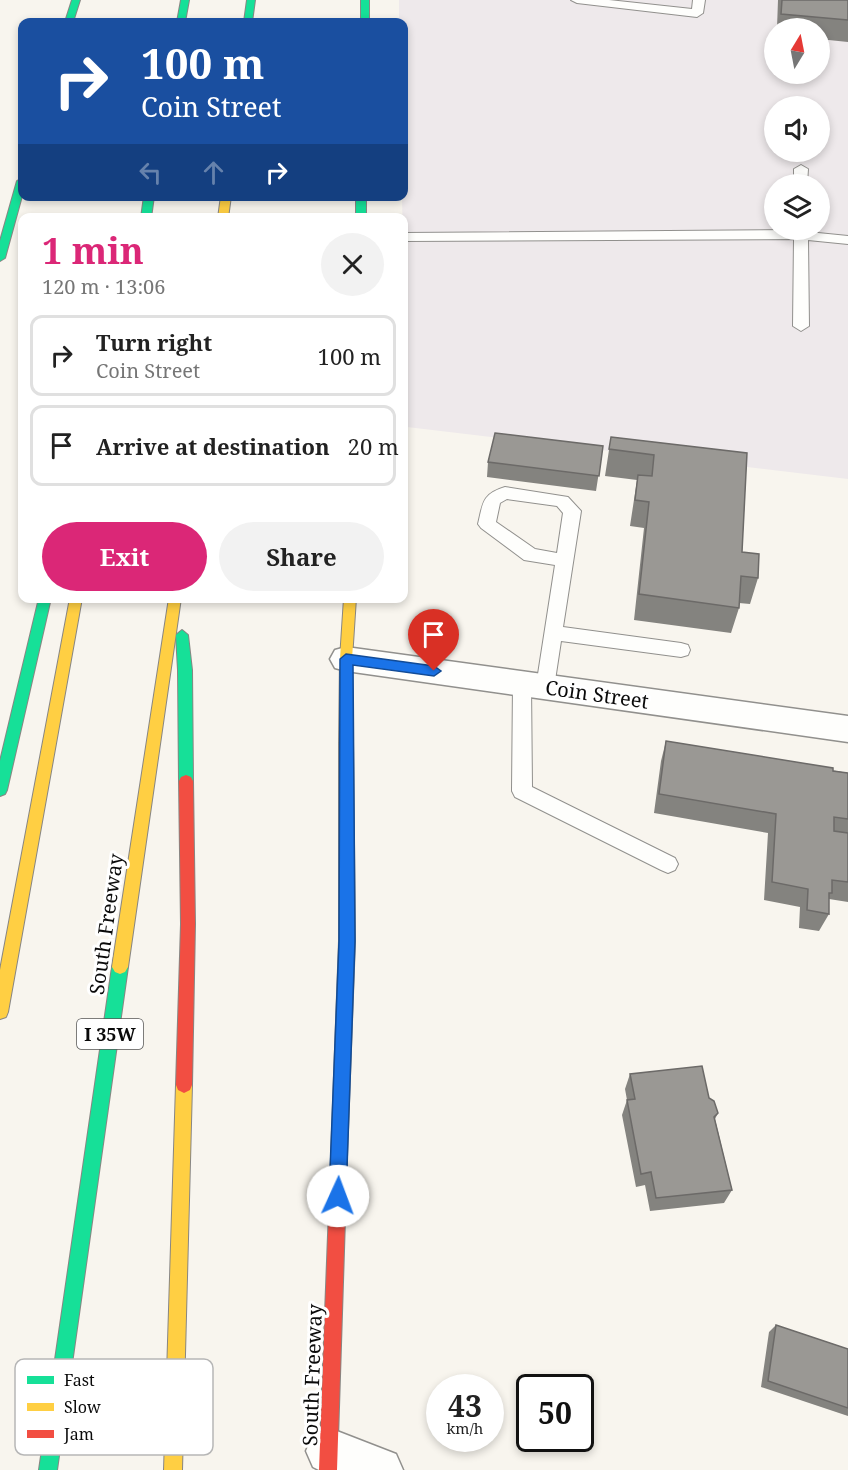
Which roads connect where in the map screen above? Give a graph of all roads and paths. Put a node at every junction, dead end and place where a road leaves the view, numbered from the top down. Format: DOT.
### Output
graph roads {
  1 [pos="76,0"];
  2 [pos="185,0"];
  3 [pos="251,0"];
  4 [pos="365,0"];
  5 [pos="578,0"];
  6 [pos="699,0"];
  7 [pos="70,18"];
  8 [pos="182,18"];
  9 [pos="249,18"];
  10 [pos="365,18"];
  11 [pos="801,169"];
  12 [pos="801,174"];
  13 [pos="18,195"];
  14 [pos="764,232"];
  15 [pos="408,237"];
  16 [pos="830,237"];
  17 [pos="801,240"];
  18 [pos="848,240"];
  19 [pos="0,258"];
  20 [pos="801,326"];
  21 [pos="564,560"];
  22 [pos="44,603"];
  23 [pos="75,603"];
  24 [pos="175,603"];
  25 [pos="177,603"];
  26 [pos="351,603"];
  27 [pos="553,633"];
  28 [pos="681,650"];
  29 [pos="346,659"];
  30 [pos="534,685"];
  31 [pos="848,729"];
  32 [pos="0,790"];
  33 [pos="668,864"];
  34 [pos="0,1012"];
  35 [pos="64,1359"];
  36 [pos="177,1359"];
  37 [pos="50,1455"];
  38 [pos="174,1455"];
  39 [pos="328,1461"];
  40 [pos="48,1470"];
  41 [pos="174,1470"];
  42 [pos="380,1470"];
  1 -- 7 [label="main road"];
  2 -- 8 [label="main road"];
  3 -- 9 [label="main road"];
  4 -- 10 [label="main road"];
  5 -- 6 [label="lane"];
  11 -- 12 [label="lane"];
  13 -- 19 [label="main road"];
  14 -- 15 [label="lane"];
  16 -- 18 [label="lane"];
  17 -- 20 [label="lane"];
  21 -- 21 [label="lane"];
  21 -- 27 [label="lane"];
  22 -- 32 [label="main road"];
  23 -- 34 [label="main road"];
  24 -- 35 [label="main road, South Freeway / I 35W"];
  25 -- 36 [label="main road"];
  26 -- 29 [label="main road, South Freeway"];
  27 -- 28 [label="lane"];
  27 -- 30 [label="lane"];
  29 -- 30 [label="street, Coin Street"];
  29 -- 39 [label="main road, South Freeway"];
  30 -- 31 [label="street, Coin Street"];
  30 -- 33 [label="lane"];
  37 -- 40 [label="main road, South Freeway / I 35W"];
  38 -- 41 [label="main road"];
  39 -- 42 [label="street"];
}
